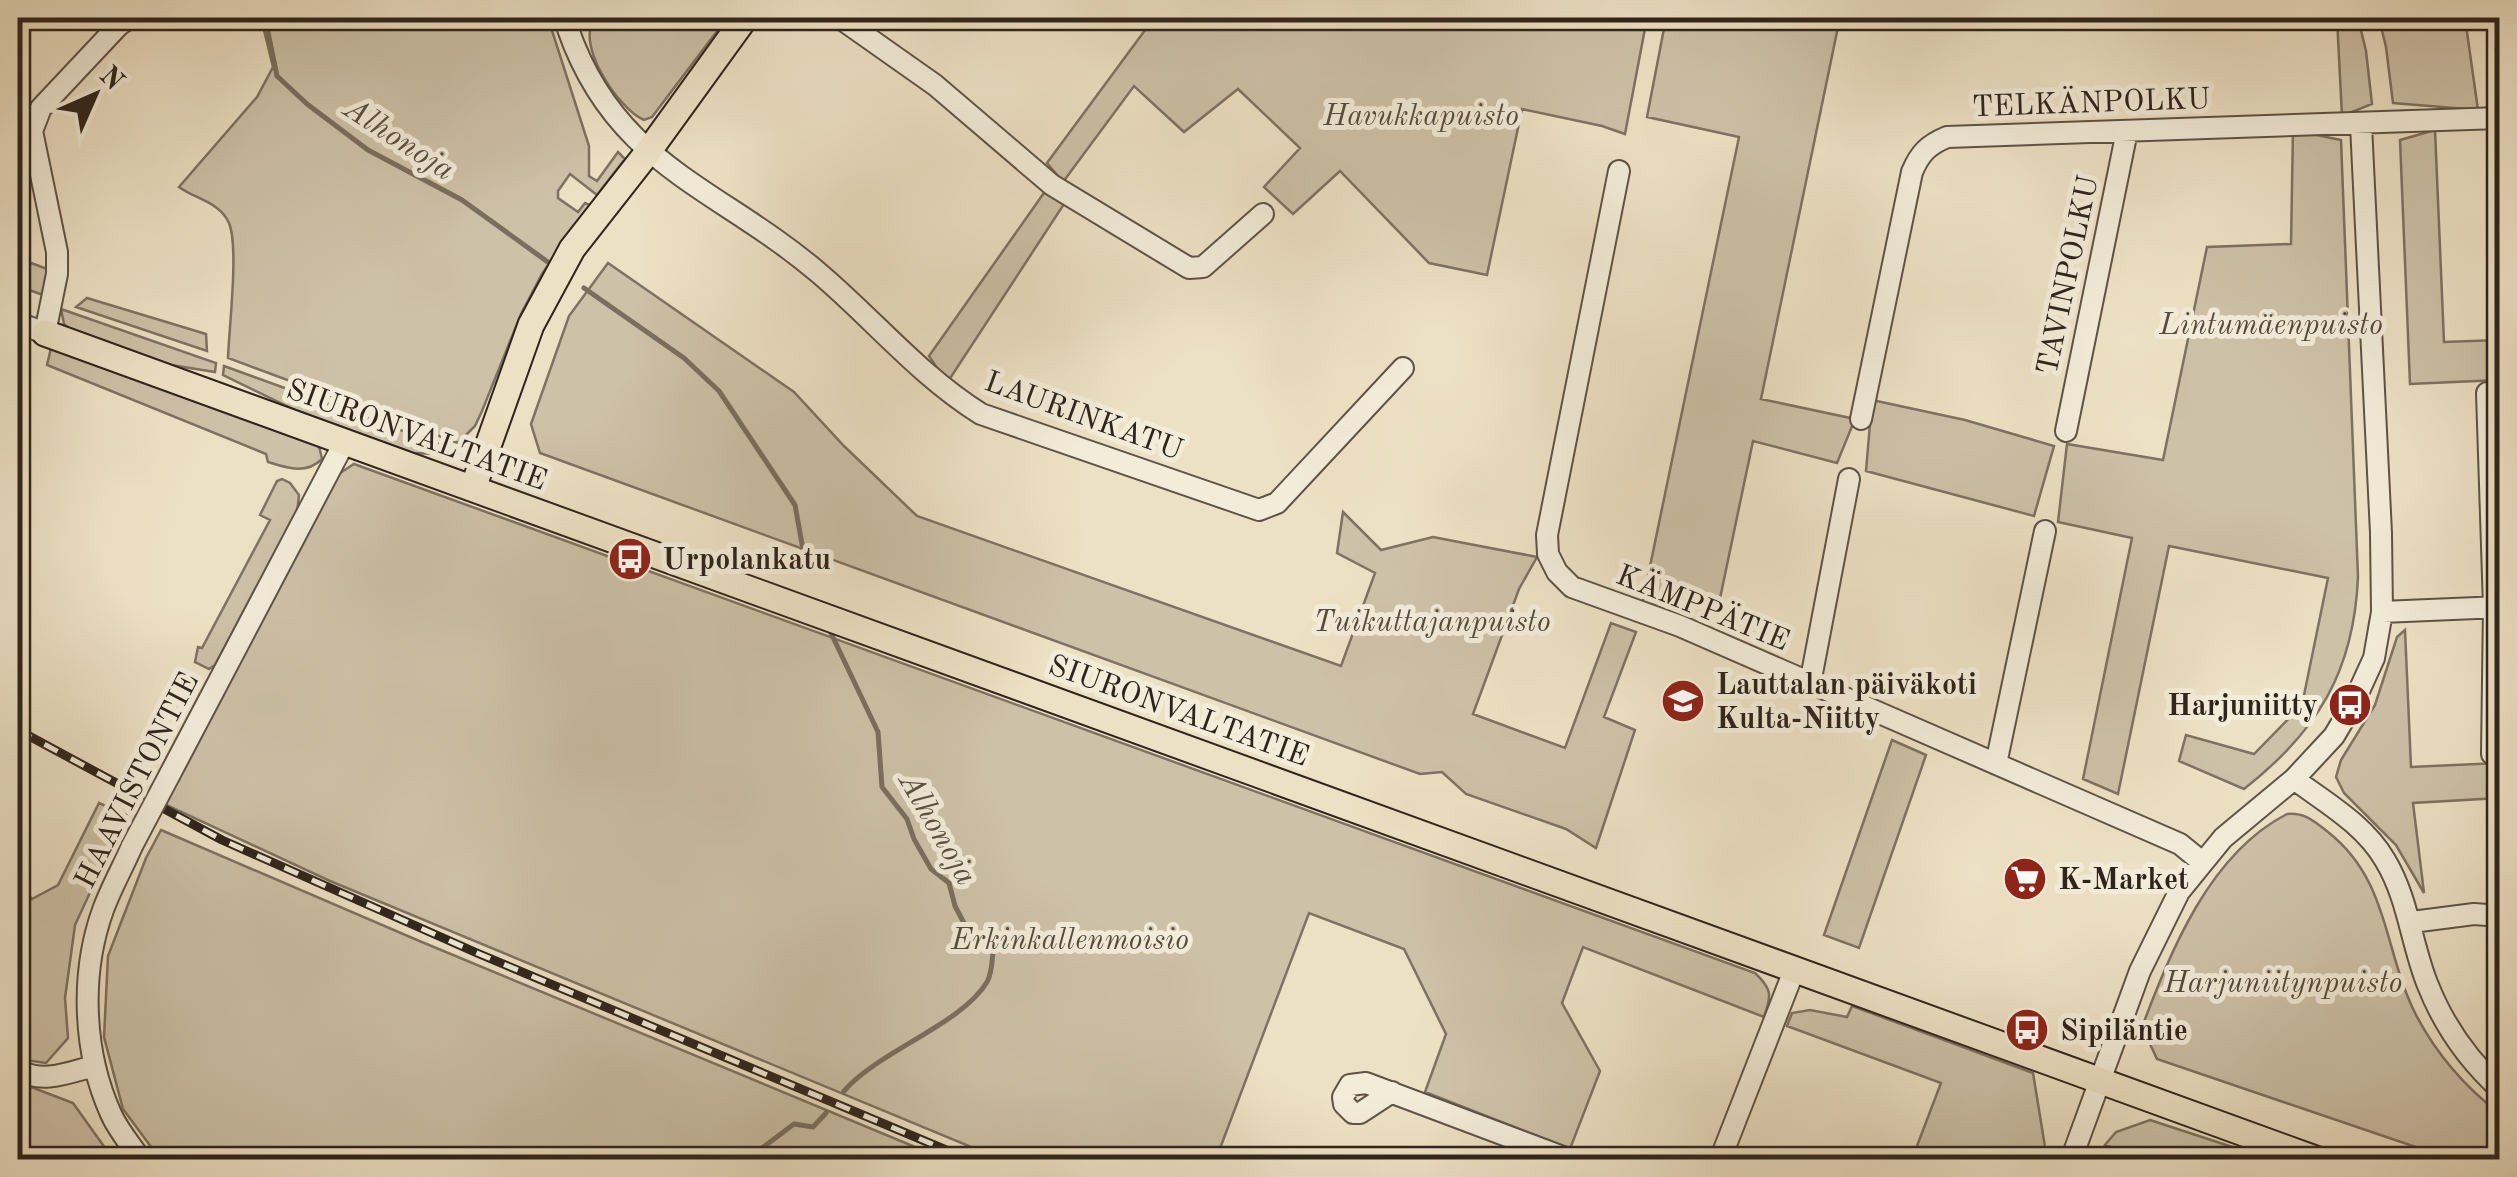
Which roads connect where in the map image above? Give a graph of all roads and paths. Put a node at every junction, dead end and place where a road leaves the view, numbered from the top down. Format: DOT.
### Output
graph roads {
  1 [pos="130,18"];
  2 [pos="745,18"];
  3 [pos="840,18"];
  4 [pos="568,29"];
  5 [pos="2500,118"];
  6 [pos="2361,125"];
  7 [pos="2128,131"];
  8 [pos="648,152"];
  9 [pos="1619,171"];
  10 [pos="1263,214"];
  11 [pos="18,323"];
  12 [pos="44,333"];
  13 [pos="1403,368"];
  14 [pos="2486,393"];
  15 [pos="1861,419"];
  16 [pos="2066,431"];
  17 [pos="344,444"];
  18 [pos="1849,479"];
  19 [pos="473,488"];
  20 [pos="2044,531"];
  21 [pos="2496,607"];
  22 [pos="2382,612"];
  23 [pos="1810,684"];
  24 [pos="2492,754"];
  25 [pos="1996,764"];
  26 [pos="2294,778"];
  27 [pos="2202,862"];
  28 [pos="2500,916"];
  29 [pos="2412,922"];
  30 [pos="1795,968"];
  31 [pos="94,1066"];
  32 [pos="18,1070"];
  33 [pos="2100,1082"];
  34 [pos="2500,1089"];
  35 [pos="1392,1092"];
  36 [pos="141,1160"];
  37 [pos="1571,1160"];
  38 [pos="1720,1160"];
  39 [pos="2070,1160"];
  40 [pos="2318,1160"];
  1 -- 12 [label="street"];
  2 -- 8 [label="main road"];
  3 -- 10 [label="street"];
  4 -- 8 [label="street, LAURINKATU"];
  5 -- 6 [label="street, TELKÄNPOLKU"];
  6 -- 7 [label="street, TELKÄNPOLKU"];
  6 -- 22 [label="street"];
  7 -- 15 [label="street, TELKÄNPOLKU"];
  7 -- 16 [label="street, TAVINPOLKU"];
  8 -- 13 [label="street, LAURINKATU"];
  8 -- 19 [label="main road"];
  9 -- 23 [label="street, KÄMPPÄTIE"];
  11 -- 12 [label="street, SIURONVALTATIE"];
  12 -- 17 [label="main road, SIURONVALTATIE"];
  14 -- 21 [label="street"];
  17 -- 19 [label="main road, SIURONVALTATIE"];
  17 -- 31 [label="street, HAAVISTONTIE, bridge"];
  18 -- 23 [label="street"];
  19 -- 30 [label="main road, SIURONVALTATIE"];
  20 -- 25 [label="street"];
  21 -- 22 [label="street"];
  21 -- 24 [label="street"];
  22 -- 26 [label="street"];
  23 -- 25 [label="street, KÄMPPÄTIE"];
  25 -- 27 [label="street, KÄMPPÄTIE"];
  26 -- 27 [label="street"];
  26 -- 29 [label="street"];
  27 -- 33 [label="street"];
  28 -- 29 [label="street"];
  29 -- 34 [label="street"];
  30 -- 33 [label="main road, SIURONVALTATIE"];
  30 -- 38 [label="street"];
  31 -- 32 [label="street"];
  31 -- 36 [label="street, HAAVISTONTIE"];
  33 -- 39 [label="street"];
  33 -- 40 [label="main road, SIURONVALTATIE"];
  35 -- 37 [label="street"];
}
